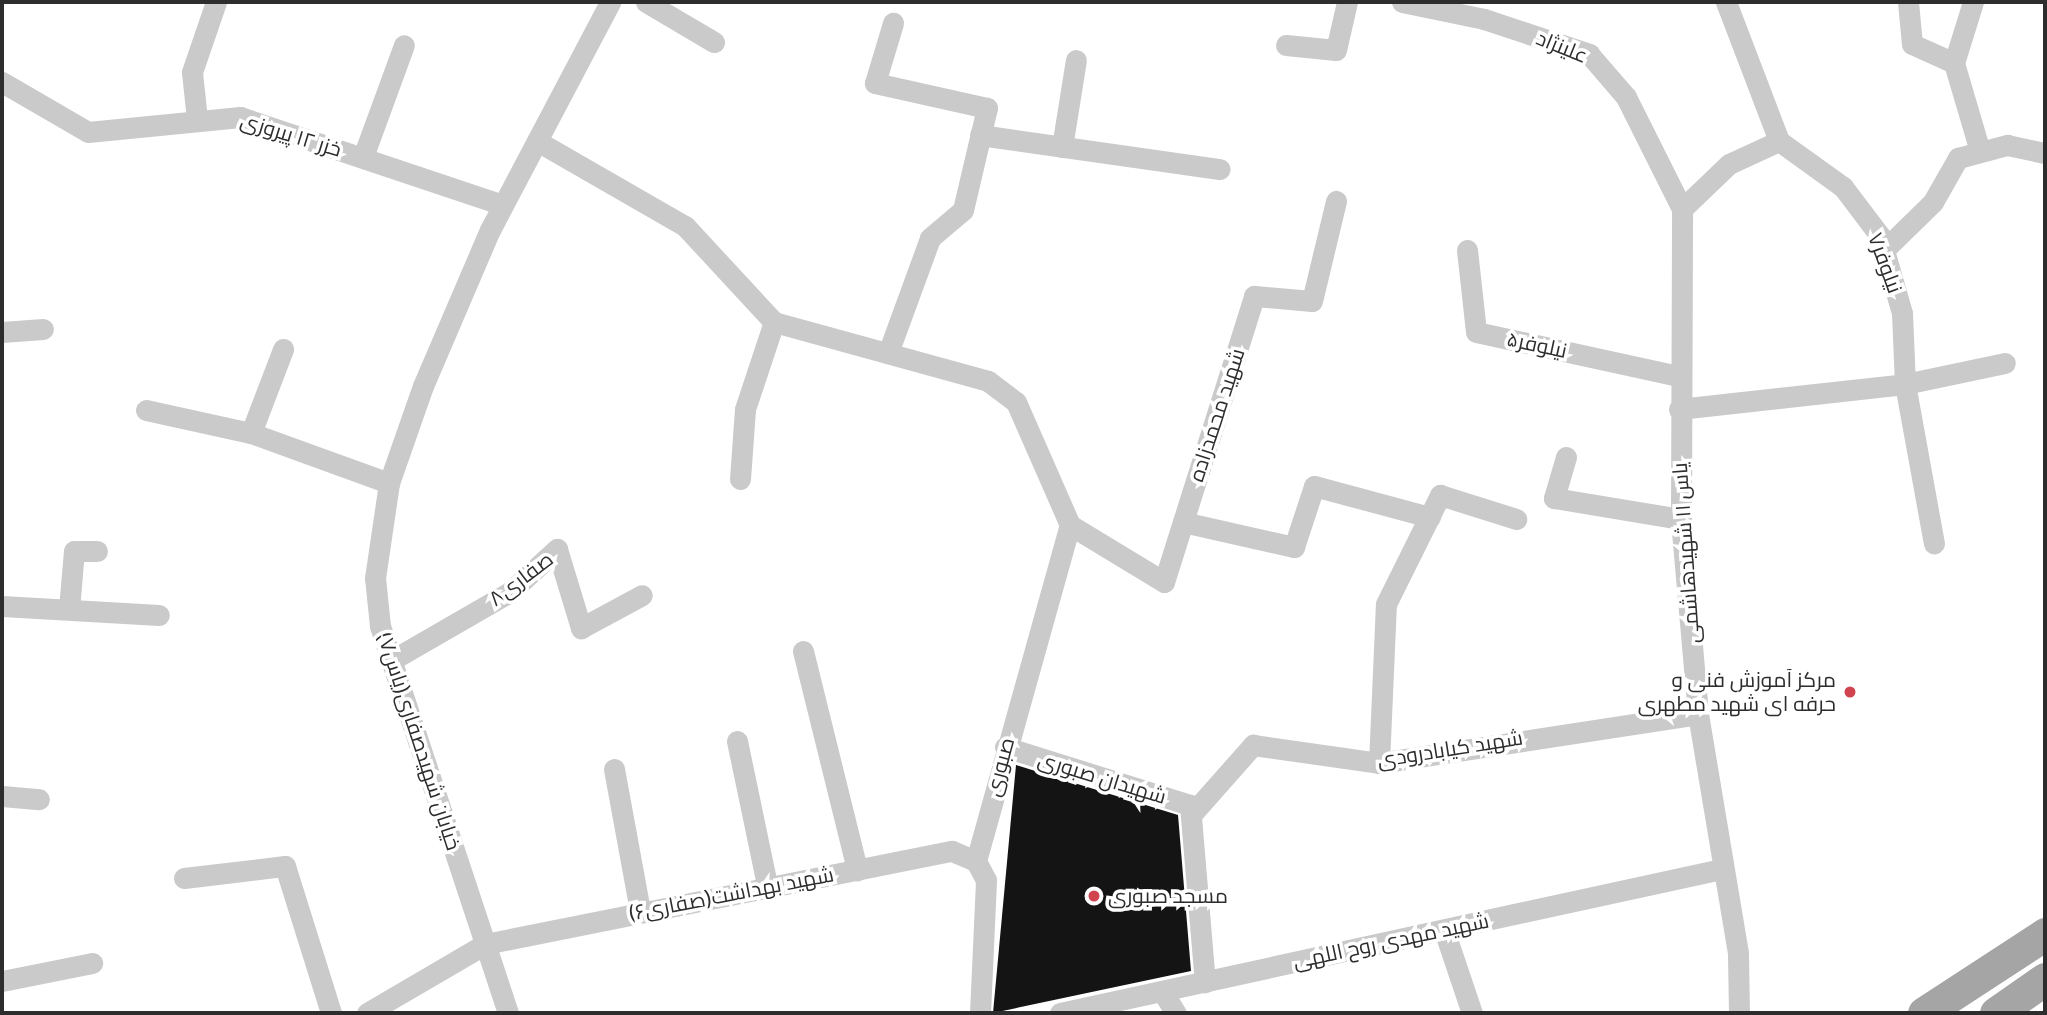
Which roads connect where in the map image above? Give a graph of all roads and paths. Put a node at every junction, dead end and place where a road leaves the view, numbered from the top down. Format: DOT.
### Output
graph roads {
  1 [pos="216,2"];
  2 [pos="610,2"];
  3 [pos="646,2"];
  4 [pos="1347,2"];
  5 [pos="1402,2"];
  6 [pos="1726,2"];
  7 [pos="1909,2"];
  8 [pos="1973,2"];
  9 [pos="1484,10"];
  10 [pos="893,23"];
  11 [pos="714,42"];
  12 [pos="404,44"];
  13 [pos="1286,45"];
  14 [pos="1076,60"];
  15 [pos="1954,63"];
  16 [pos="2,82"];
  17 [pos="197,119"];
  18 [pos="980,135"];
  19 [pos="537,141"];
  20 [pos="1779,141"];
  21 [pos="1062,147"];
  22 [pos="1979,148"];
  23 [pos="2045,153"];
  24 [pos="363,157"];
  25 [pos="1220,169"];
  26 [pos="1336,201"];
  27 [pos="503,205"];
  28 [pos="1682,209"];
  29 [pos="1467,250"];
  30 [pos="1884,250"];
  31 [pos="774,322"];
  32 [pos="43,329"];
  33 [pos="2,332"];
  34 [pos="283,349"];
  35 [pos="888,353"];
  36 [pos="2005,363"];
  37 [pos="1678,376"];
  38 [pos="1905,384"];
  39 [pos="1679,409"];
  40 [pos="146,410"];
  41 [pos="251,433"];
  42 [pos="1566,457"];
  43 [pos="740,479"];
  44 [pos="389,482"];
  45 [pos="1430,517"];
  46 [pos="1516,519"];
  47 [pos="1681,519"];
  48 [pos="1183,522"];
  49 [pos="1070,525"];
  50 [pos="1934,544"];
  51 [pos="97,551"];
  52 [pos="642,595"];
  53 [pos="2,606"];
  54 [pos="69,609"];
  55 [pos="159,615"];
  56 [pos="803,651"];
  57 [pos="392,660"];
  58 [pos="1698,714"];
  59 [pos="737,741"];
  60 [pos="1005,747"];
  61 [pos="1379,763"];
  62 [pos="614,769"];
  63 [pos="2,796"];
  64 [pos="39,799"];
  65 [pos="1191,815"];
  66 [pos="976,861"];
  67 [pos="1721,869"];
  68 [pos="857,870"];
  69 [pos="184,878"];
  70 [pos="768,889"];
  71 [pos="640,911"];
  72 [pos="1444,930"];
  73 [pos="2045,934"];
  74 [pos="485,944"];
  75 [pos="92,963"];
  76 [pos="2045,979"];
  77 [pos="2,981"];
  78 [pos="1205,982"];
  79 [pos="1162,991"];
  80 [pos="331,1013"];
  81 [pos="367,1013"];
  82 [pos="508,1013"];
  83 [pos="980,1013"];
  84 [pos="1060,1013"];
  85 [pos="1176,1013"];
  86 [pos="1472,1013"];
  87 [pos="1739,1013"];
  88 [pos="1924,1013"];
  89 [pos="1996,1013"];
  1 -- 17 [label="street"];
  2 -- 19 [label="street, خیابان شهیدصفاری(یاس۷)"];
  3 -- 11 [label="street"];
  4 -- 13 [label="street"];
  5 -- 9 [label="street, علینژاد"];
  6 -- 20 [label="street"];
  7 -- 15 [label="street"];
  8 -- 15 [label="street"];
  9 -- 28 [label="street, علینژاد"];
  10 -- 18 [label="street"];
  12 -- 24 [label="street"];
  14 -- 21 [label="street"];
  15 -- 22 [label="street"];
  16 -- 17 [label="street, خزر ۱۲ پیروزی"];
  17 -- 24 [label="street, خزر ۱۲ پیروزی"];
  18 -- 21 [label="street"];
  18 -- 35 [label="street"];
  19 -- 27 [label="street, خیابان شهیدصفاری(یاس۷)"];
  19 -- 31 [label="street"];
  20 -- 28 [label="street"];
  20 -- 30 [label="street, نیلوفر۷"];
  21 -- 25 [label="street"];
  22 -- 23 [label="street"];
  22 -- 30 [label="street"];
  24 -- 27 [label="street, خزر ۱۲ پیروزی"];
  26 -- 48 [label="street, شهید محمدزاده"];
  27 -- 44 [label="street, خیابان شهیدصفاری(یاس۷)"];
  28 -- 37 [label="street, یاس ۱۱ شهیدهاشمی"];
  29 -- 37 [label="street, نیلوفر۵"];
  30 -- 38 [label="street, نیلوفر۷"];
  31 -- 35 [label="street"];
  31 -- 43 [label="street"];
  32 -- 33 [label="street"];
  34 -- 41 [label="street"];
  35 -- 49 [label="street"];
  36 -- 38 [label="street"];
  37 -- 39 [label="street, یاس ۱۱ شهیدهاشمی"];
  38 -- 39 [label="street"];
  38 -- 50 [label="street, نیلوفر۷"];
  39 -- 47 [label="street, یاس ۱۱ شهیدهاشمی"];
  40 -- 41 [label="street"];
  41 -- 44 [label="street"];
  42 -- 47 [label="street"];
  44 -- 57 [label="street, خیابان شهیدصفاری(یاس۷)"];
  45 -- 46 [label="street"];
  45 -- 48 [label="street"];
  45 -- 61 [label="street"];
  47 -- 58 [label="street, یاس ۱۱ شهیدهاشمی"];
  48 -- 49 [label="street, شهید محمدزاده"];
  49 -- 60 [label="street, صبوری"];
  51 -- 54 [label="street"];
  52 -- 57 [label="street, صفاری۸"];
  53 -- 54 [label="street"];
  54 -- 55 [label="street"];
  56 -- 68 [label="street"];
  57 -- 74 [label="street, خیابان شهیدصفاری(یاس۷)"];
  58 -- 61 [label="street, شهید کیابادرودی"];
  58 -- 67 [label="street, یاس ۱۱ شهیدهاشمی"];
  59 -- 70 [label="street"];
  60 -- 65 [label="street, شهیدان صبوری"];
  60 -- 66 [label="street, صبوری"];
  61 -- 65 [label="street, شهید کیابادرودی"];
  62 -- 71 [label="street"];
  63 -- 64 [label="street"];
  65 -- 78 [label="street, شهیدان صبوری"];
  66 -- 68 [label="street, شهید بهداشت(صفاری۶)"];
  66 -- 83 [label="street"];
  67 -- 72 [label="street, شهید مهدی روح اللهی"];
  67 -- 87 [label="street, یاس ۱۱ شهیدهاشمی"];
  68 -- 70 [label="street, شهید بهداشت(صفاری۶)"];
  69 -- 80 [label="street"];
  70 -- 71 [label="street, شهید بهداشت(صفاری۶)"];
  71 -- 74 [label="street, شهید بهداشت(صفاری۶)"];
  72 -- 78 [label="street, شهید مهدی روح اللهی"];
  72 -- 86 [label="street"];
  73 -- 88 [label="main road"];
  74 -- 81 [label="street, شهید بهداشت(صفاری۶)"];
  74 -- 82 [label="street, خیابان شهیدصفاری(یاس۷)"];
  75 -- 77 [label="street"];
  76 -- 89 [label="main road"];
  78 -- 79 [label="street, شهید مهدی روح اللهی"];
  79 -- 84 [label="street, شهید مهدی روح اللهی"];
  79 -- 85 [label="street"];
}
